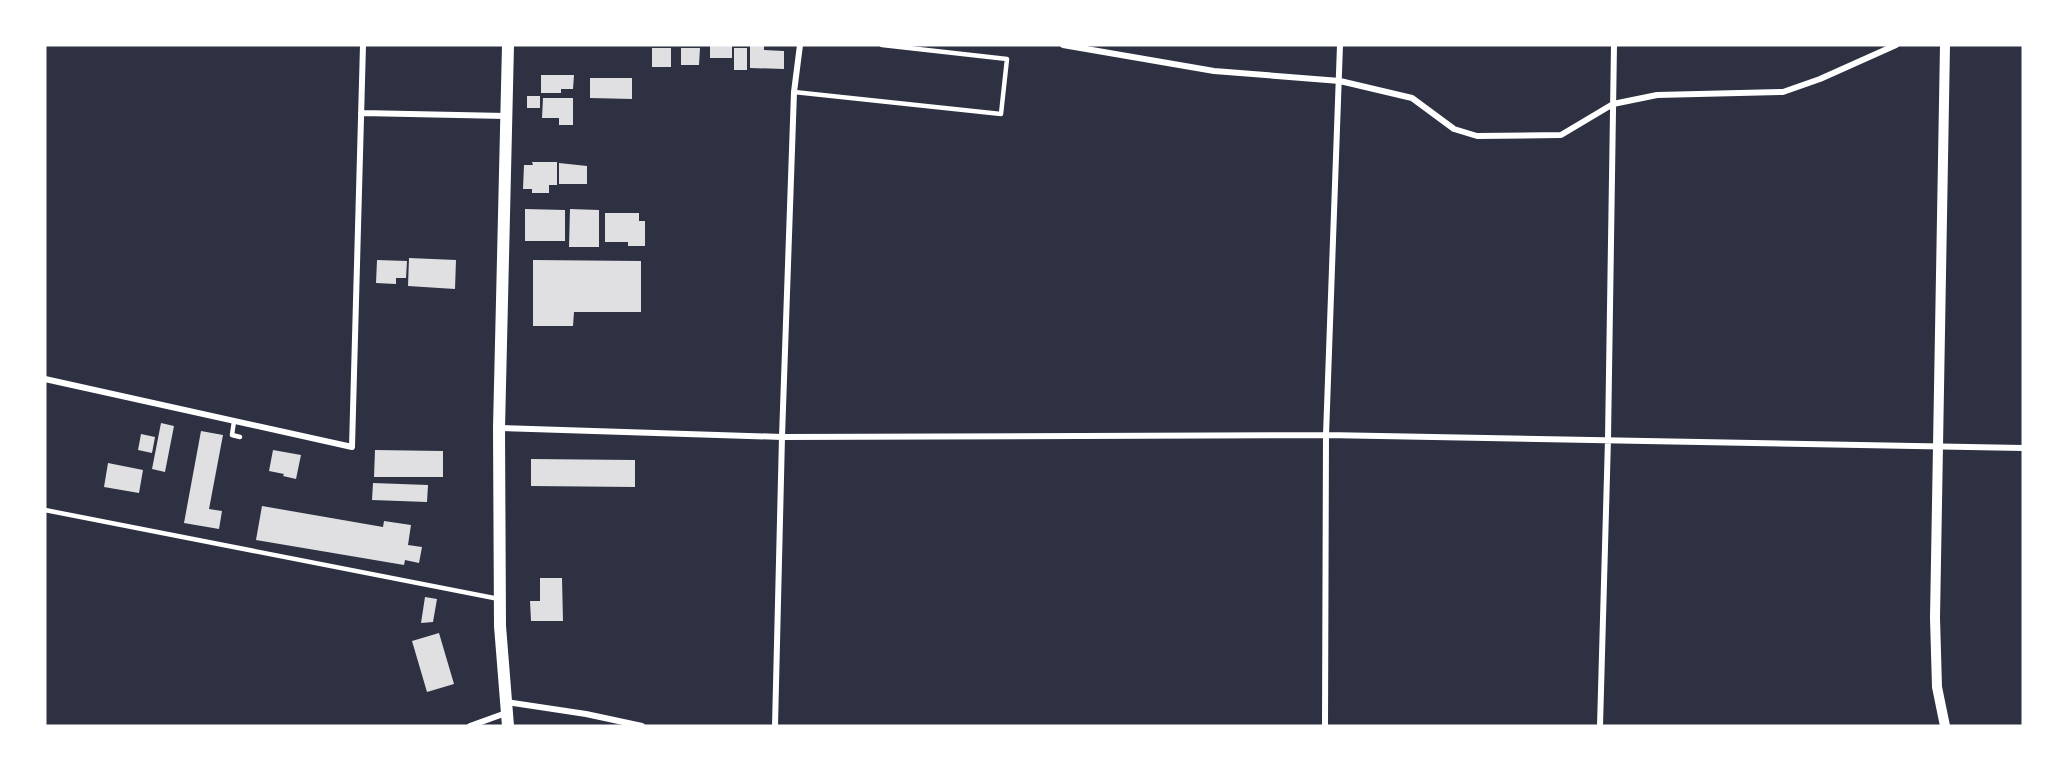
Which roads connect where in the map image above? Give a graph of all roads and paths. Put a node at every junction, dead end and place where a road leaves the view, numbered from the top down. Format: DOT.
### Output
graph roads {
  1 [pos="363,45"];
  2 [pos="508,45"];
  3 [pos="800,45"];
  4 [pos="882,45"];
  5 [pos="1064,45"];
  6 [pos="1340,45"];
  7 [pos="1614,45"];
  8 [pos="1896,45"];
  9 [pos="1945,45"];
  10 [pos="1340,81"];
  11 [pos="794,92"];
  12 [pos="1614,104"];
  13 [pos="362,113"];
  14 [pos="506,116"];
  15 [pos="45,379"];
  16 [pos="234,421"];
  17 [pos="499,428"];
  18 [pos="1326,435"];
  19 [pos="240,436"];
  20 [pos="782,437"];
  21 [pos="1608,439"];
  22 [pos="1937,446"];
  23 [pos="2023,447"];
  24 [pos="45,510"];
  25 [pos="500,600"];
  26 [pos="507,707"];
  27 [pos="470,726"];
  28 [pos="508,726"];
  29 [pos="642,726"];
  30 [pos="775,726"];
  31 [pos="1325,726"];
  32 [pos="1600,726"];
  33 [pos="1945,726"];
  1 -- 13 [label="street"];
  2 -- 14 [label="main road"];
  3 -- 11 [label="street"];
  4 -- 11 [label="lane"];
  5 -- 10 [label="street"];
  6 -- 10 [label="street"];
  7 -- 12 [label="street"];
  8 -- 12 [label="street"];
  9 -- 22 [label="street"];
  10 -- 12 [label="street"];
  10 -- 18 [label="street"];
  11 -- 20 [label="street"];
  12 -- 21 [label="street"];
  13 -- 14 [label="street"];
  13 -- 16 [label="street"];
  14 -- 17 [label="main road"];
  15 -- 16 [label="street"];
  16 -- 19 [label="lane"];
  17 -- 20 [label="street"];
  17 -- 25 [label="main road"];
  18 -- 20 [label="street"];
  18 -- 21 [label="street"];
  18 -- 31 [label="street"];
  20 -- 30 [label="street"];
  21 -- 22 [label="street"];
  21 -- 32 [label="street"];
  22 -- 23 [label="street"];
  22 -- 33 [label="street"];
  24 -- 25 [label="lane"];
  25 -- 26 [label="main road"];
  26 -- 27 [label="street"];
  26 -- 28 [label="main road"];
  26 -- 29 [label="street"];
}
